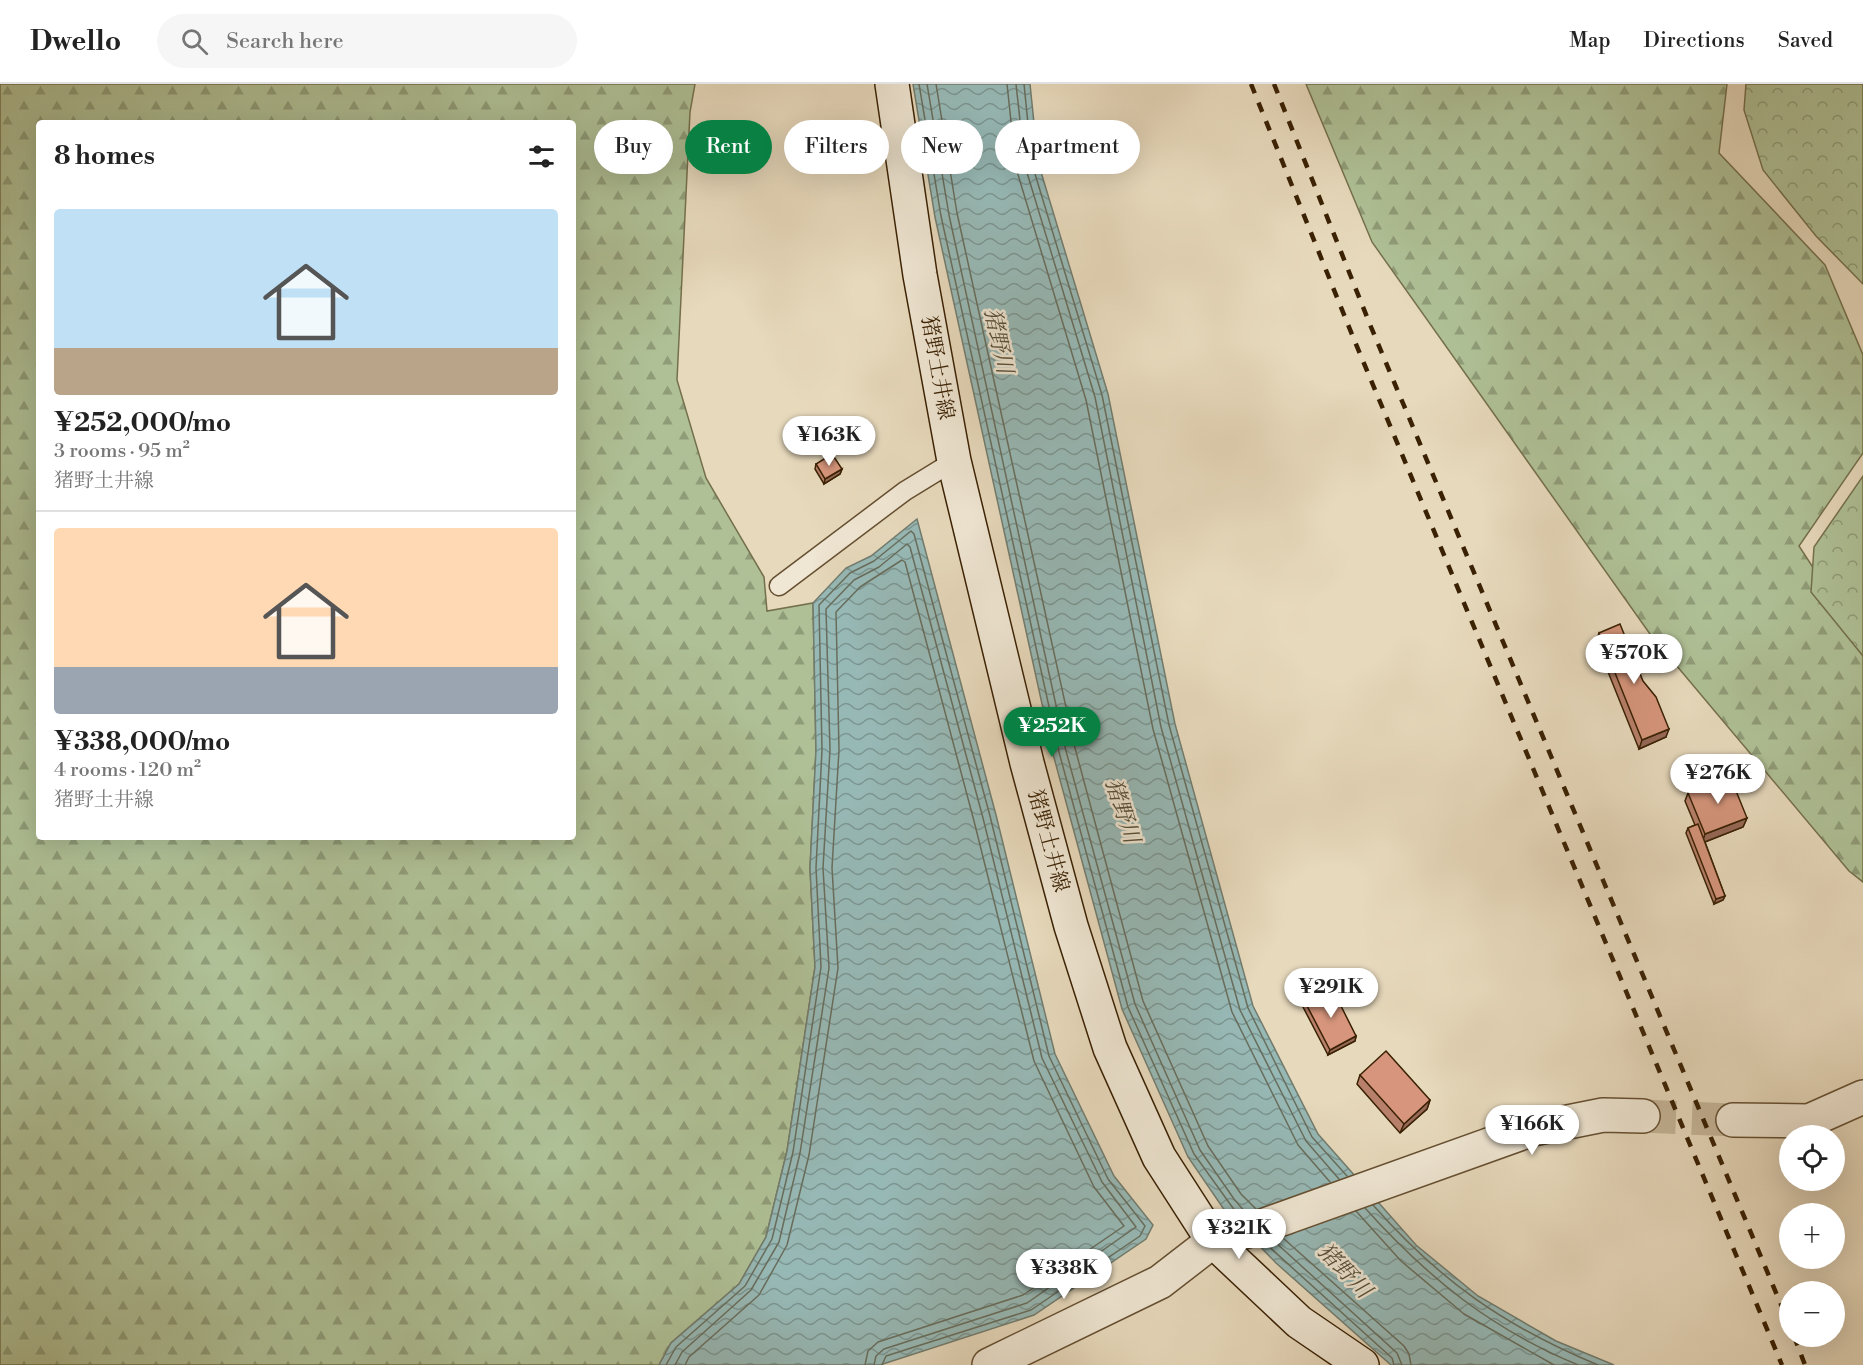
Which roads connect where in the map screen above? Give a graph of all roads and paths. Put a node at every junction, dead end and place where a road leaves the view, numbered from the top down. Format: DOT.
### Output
graph roads {
  1 [pos="892,84"];
  2 [pos="954,461"];
  3 [pos="779,586"];
  4 [pos="1863,1097"];
  5 [pos="1643,1116"];
  6 [pos="1733,1120"];
  7 [pos="1214,1241"];
  8 [pos="989,1365"];
  9 [pos="1362,1365"];
  1 -- 2 [label="main road, 猪野土井線"];
  2 -- 3 [label="lane"];
  2 -- 7 [label="main road, 猪野土井線"];
  4 -- 6 [label="main road"];
  5 -- 7 [label="main road"];
  7 -- 8 [label="main road"];
  7 -- 9 [label="main road, 猪野土井線"];
}
